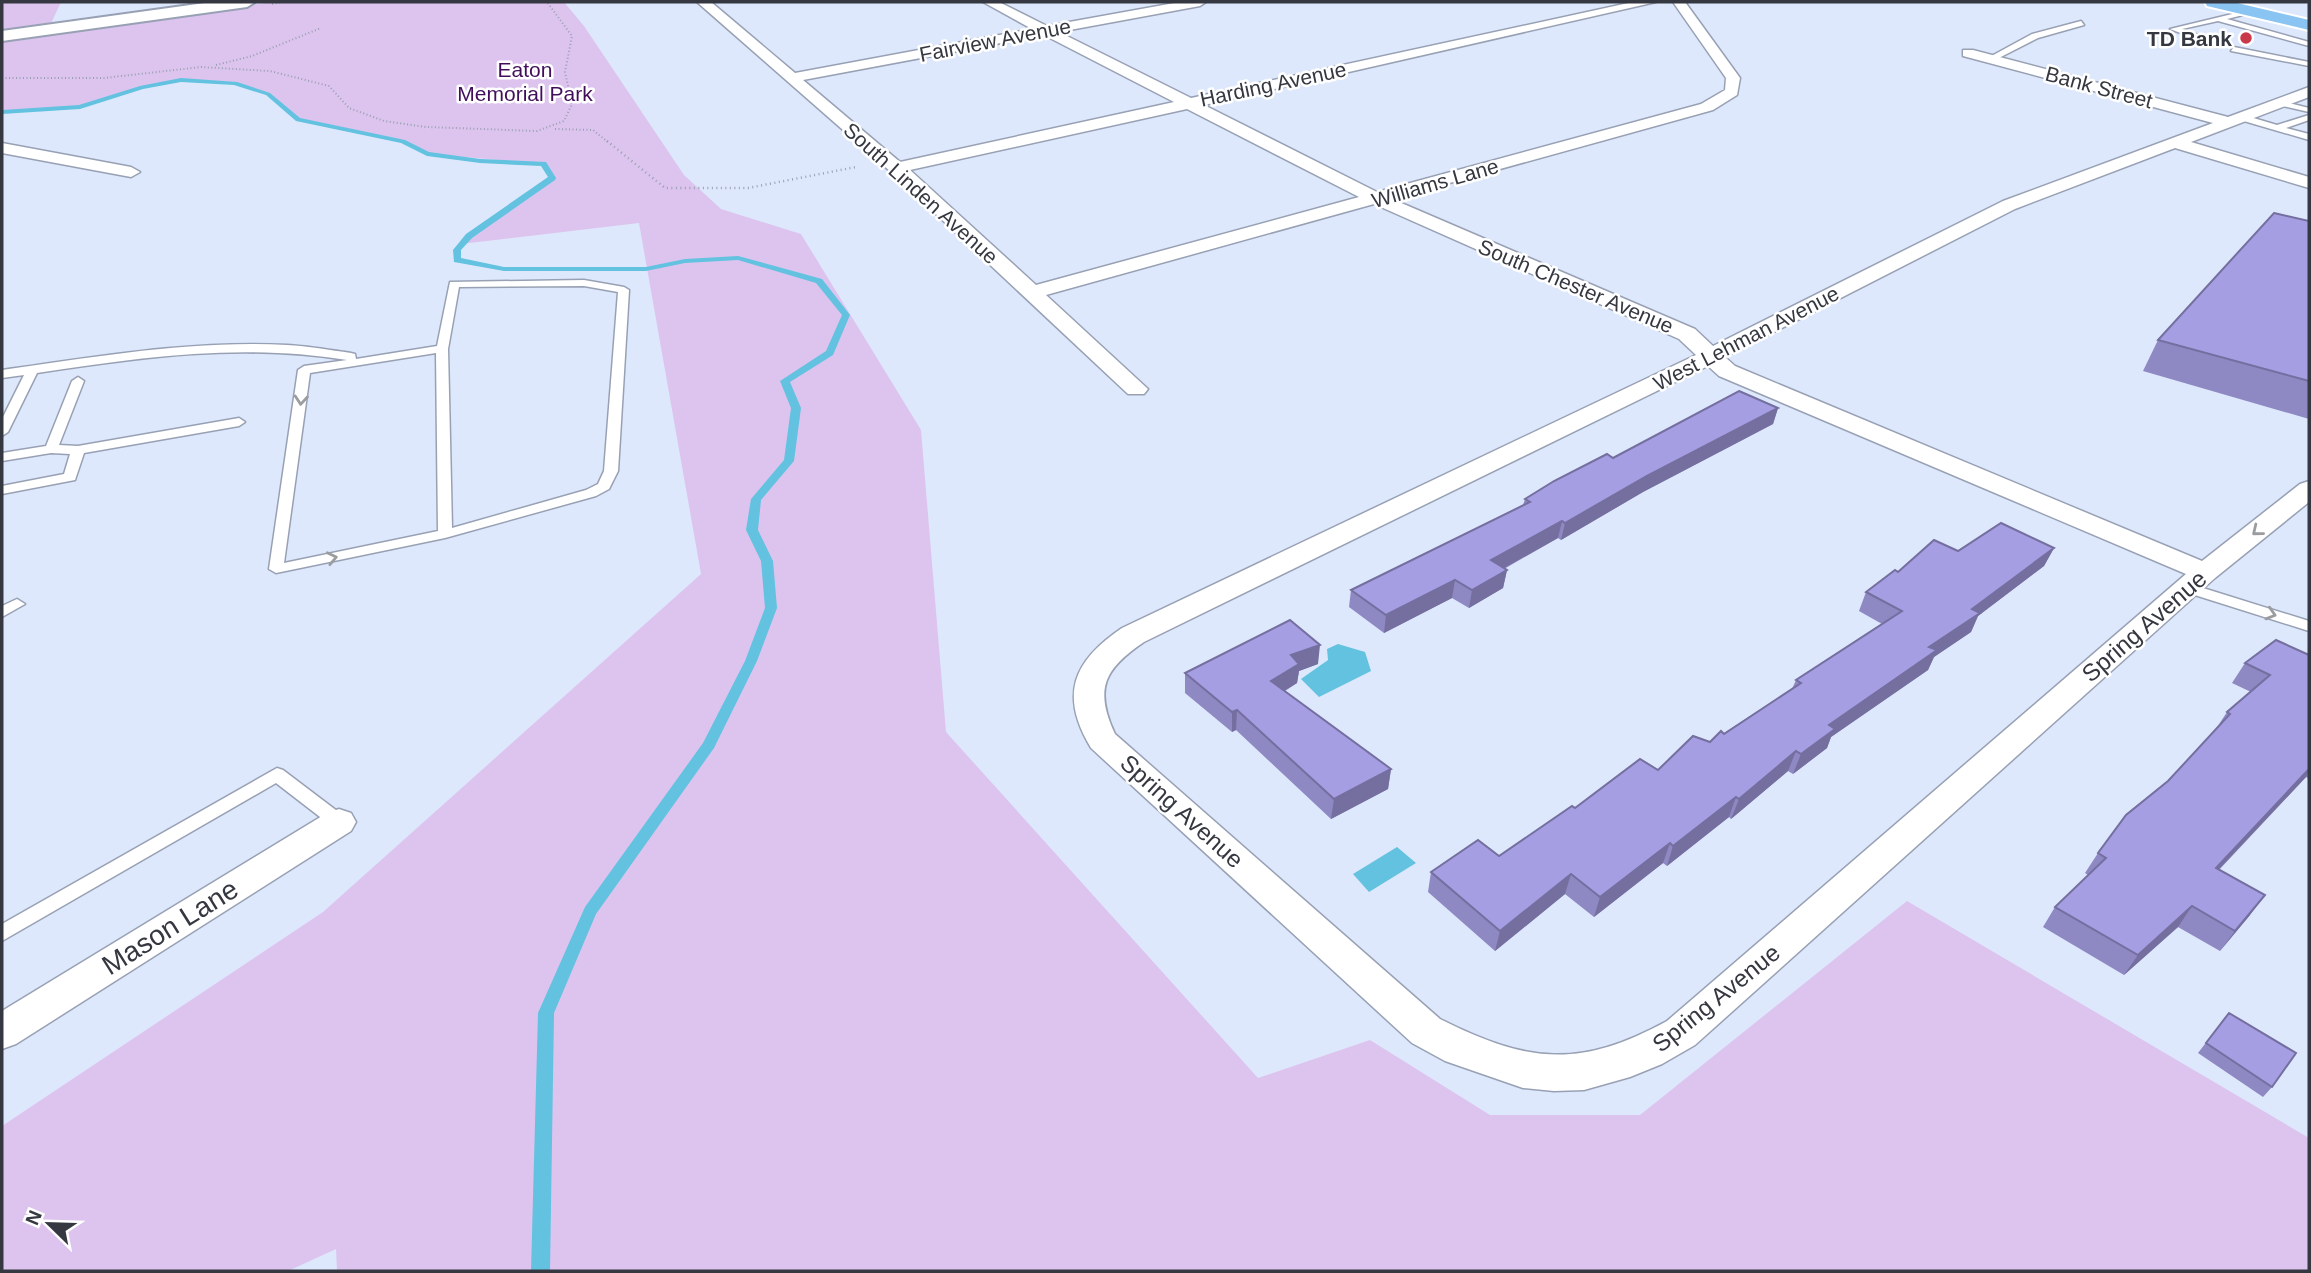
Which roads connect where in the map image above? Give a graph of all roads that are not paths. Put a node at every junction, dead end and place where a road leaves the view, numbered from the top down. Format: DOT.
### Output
graph roads {
  1 [pos="247,2"];
  2 [pos="989,2"];
  3 [pos="1200,2"];
  4 [pos="1650,2"];
  5 [pos="1679,2"];
  6 [pos="2213,2"];
  7 [pos="729,3"];
  8 [pos="706,4"];
  9 [pos="2253,11"];
  10 [pos="2218,19"];
  11 [pos="2081,23"];
  12 [pos="2309,25"];
  13 [pos="1041,31"];
  14 [pos="2,36"];
  15 [pos="2217,45"];
  16 [pos="2309,47"];
  17 [pos="2234,49"];
  18 [pos="1968,53"];
  19 [pos="1990,59"];
  20 [pos="2278,59"];
  21 [pos="2309,64"];
  22 [pos="2309,71"];
  23 [pos="790,78"];
  24 [pos="2309,92"];
  25 [pos="1190,103"];
  26 [pos="2281,103"];
  27 [pos="2309,110"];
  28 [pos="2309,117"];
  29 [pos="2235,120"];
  30 [pos="2277,128"];
  31 [pos="2309,137"];
  32 [pos="2175,143"];
  33 [pos="2,148"];
  34 [pos="892,164"];
  35 [pos="131,172"];
  36 [pos="2309,183"];
  37 [pos="1377,199"];
  38 [pos="1030,293"];
  39 [pos="442,349"];
  40 [pos="1709,357"];
  41 [pos="366,359"];
  42 [pos="32,370"];
  43 [pos="2,374"];
  44 [pos="78,381"];
  45 [pos="1136,388"];
  46 [pos="239,422"];
  47 [pos="2,432"];
  48 [pos="51,449"];
  49 [pos="78,450"];
  50 [pos="2,457"];
  51 [pos="2309,489"];
  52 [pos="2,490"];
  53 [pos="444,534"];
  54 [pos="2196,580"];
  55 [pos="17,604"];
  56 [pos="1193,608"];
  57 [pos="2,612"];
  58 [pos="2309,626"];
  59 [pos="339,822"];
  60 [pos="2,933"];
  61 [pos="2,1032"];
  1 -- 14 [label="street"];
  2 -- 13 [label="street, South Chester Avenue"];
  3 -- 13 [label="street, Fairview Avenue"];
  4 -- 25 [label="street, Harding Avenue"];
  5 -- 37 [label="street, Williams Lane"];
  6 -- 9 [label="highway"];
  7 -- 8 [label="street"];
  8 -- 23 [label="street, South Linden Avenue"];
  9 -- 10 [label="lane"];
  9 -- 12 [label="highway"];
  10 -- 15 [label="lane"];
  10 -- 16 [label="lane"];
  11 -- 19 [label="lane"];
  13 -- 23 [label="street, Fairview Avenue"];
  13 -- 25 [label="street, South Chester Avenue"];
  16 -- 20 [label="lane"];
  17 -- 20 [label="lane"];
  18 -- 19 [label="street, Bank Street"];
  19 -- 29 [label="street, Bank Street"];
  20 -- 21 [label="lane"];
  20 -- 22 [label="lane"];
  23 -- 34 [label="street, South Linden Avenue"];
  24 -- 26 [label="street, West Lehman Avenue"];
  25 -- 34 [label="street, Harding Avenue"];
  25 -- 37 [label="street, South Chester Avenue"];
  26 -- 27 [label="lane"];
  26 -- 29 [label="street, West Lehman Avenue"];
  28 -- 30 [label="lane"];
  29 -- 30 [label="lane"];
  29 -- 32 [label="street, West Lehman Avenue"];
  30 -- 31 [label="lane"];
  32 -- 36 [label="street"];
  32 -- 40 [label="street, West Lehman Avenue"];
  33 -- 35 [label="street"];
  34 -- 38 [label="street, South Linden Avenue"];
  37 -- 38 [label="street, Williams Lane"];
  37 -- 40 [label="street, South Chester Avenue"];
  38 -- 45 [label="street, South Linden Avenue"];
  39 -- 41 [label="lane"];
  39 -- 53 [label="lane"];
  39 -- 53 [label="lane"];
  40 -- 54 [label="street, South Chester Avenue"];
  40 -- 56 [label="street, West Lehman Avenue"];
  41 -- 42 [label="lane"];
  41 -- 53 [label="lane, one-way"];
  42 -- 43 [label="lane"];
  42 -- 47 [label="lane"];
  44 -- 48 [label="lane"];
  46 -- 49 [label="lane"];
  48 -- 49 [label="lane"];
  48 -- 50 [label="lane"];
  49 -- 52 [label="lane"];
  51 -- 54 [label="street, Spring Avenue, one-way"];
  54 -- 56 [label="street, Spring Avenue"];
  54 -- 58 [label="lane, one-way"];
  55 -- 57 [label="lane"];
  59 -- 60 [label="lane"];
  59 -- 61 [label="street, Mason Lane"];
}
